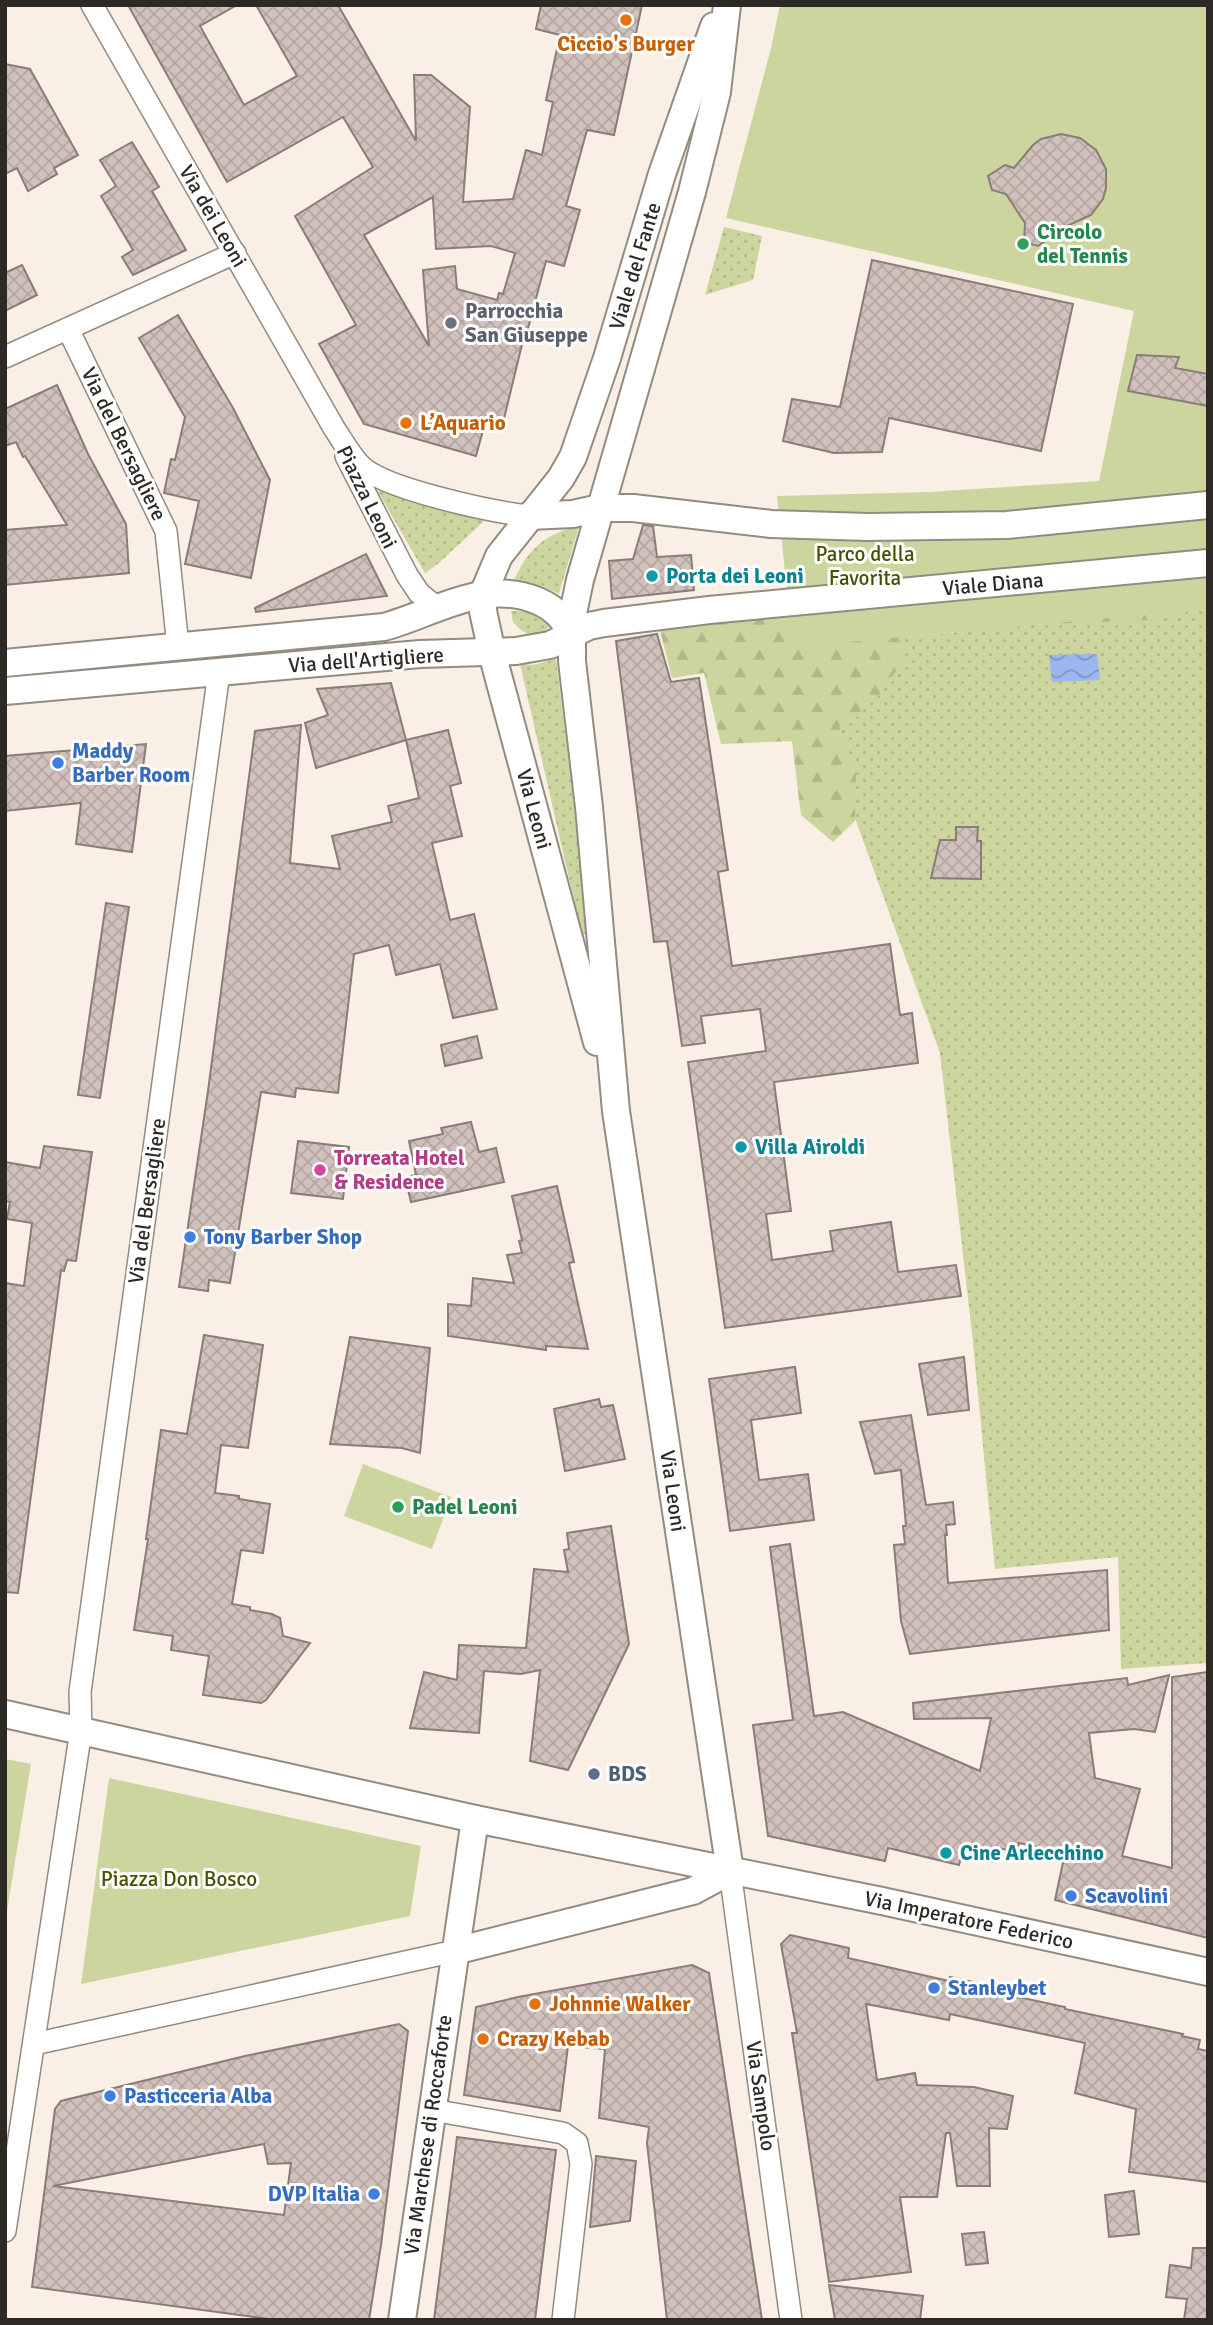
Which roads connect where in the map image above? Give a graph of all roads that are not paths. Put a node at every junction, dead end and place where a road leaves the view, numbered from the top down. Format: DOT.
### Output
graph roads {
  1 [pos="92,5"];
  2 [pos="722,5"];
  3 [pos="727,5"];
  4 [pos="235,253"];
  5 [pos="68,329"];
  6 [pos="5,357"];
  7 [pos="334,428"];
  8 [pos="1208,506"];
  9 [pos="600,508"];
  10 [pos="529,516"];
  11 [pos="499,556"];
  12 [pos="1208,563"];
  13 [pos="483,602"];
  14 [pos="436,607"];
  15 [pos="571,635"];
  16 [pos="178,647"];
  17 [pos="536,648"];
  18 [pos="492,653"];
  19 [pos="420,654"];
  20 [pos="5,663"];
  21 [pos="219,672"];
  22 [pos="5,691"];
  23 [pos="504,696"];
  24 [pos="616,1111"];
  25 [pos="5,1714"];
  26 [pos="81,1730"];
  27 [pos="475,1819"];
  28 [pos="730,1871"];
  29 [pos="455,1951"];
  30 [pos="1208,1972"];
  31 [pos="34,2044"];
  32 [pos="432,2110"];
  33 [pos="5,2231"];
  34 [pos="402,2320"];
  35 [pos="563,2320"];
  36 [pos="791,2320"];
  1 -- 4 [label="street, Via dei Leoni"];
  2 -- 10 [label="street, Viale del Fante"];
  3 -- 9 [label="street, Viale del Fante"];
  4 -- 5 [label="street"];
  4 -- 7 [label="street, Via dei Leoni"];
  5 -- 6 [label="street"];
  5 -- 16 [label="street, Via del Bersagliere"];
  7 -- 10 [label="street, Piazza Leoni"];
  7 -- 14 [label="street, Piazza Leoni"];
  8 -- 9 [label="street"];
  9 -- 10 [label="street"];
  9 -- 15 [label="street, Via Leoni"];
  10 -- 11 [label="street"];
  11 -- 13 [label="street"];
  11 -- 14 [label="street, Via dell'Artigliere"];
  12 -- 15 [label="street, Viale Diana"];
  13 -- 14 [label="street, Via dell'Artigliere"];
  13 -- 15 [label="street, Via dell'Artigliere"];
  13 -- 17 [label="street"];
  13 -- 18 [label="street, Via Leoni"];
  14 -- 16 [label="street, Via dell'Artigliere"];
  15 -- 17 [label="street, Via dell'Artigliere"];
  15 -- 24 [label="street, Via Leoni"];
  16 -- 20 [label="street, Via dell'Artigliere"];
  17 -- 18 [label="street, Via dell'Artigliere"];
  18 -- 19 [label="street, Via dell'Artigliere"];
  18 -- 23 [label="street, Via Leoni"];
  19 -- 21 [label="street, Via dell'Artigliere"];
  19 -- 23 [label="street"];
  21 -- 22 [label="street, Via dell'Artigliere"];
  21 -- 26 [label="street, Via del Bersagliere"];
  23 -- 24 [label="street, Via Leoni"];
  24 -- 28 [label="street, Via Leoni"];
  25 -- 26 [label="street"];
  26 -- 27 [label="street"];
  26 -- 31 [label="street"];
  27 -- 28 [label="street"];
  27 -- 29 [label="street"];
  28 -- 29 [label="street"];
  28 -- 30 [label="street, Via Imperatore Federico"];
  28 -- 36 [label="street, Via Sampolo"];
  29 -- 31 [label="street"];
  29 -- 32 [label="street, Via Marchese di Roccaforte"];
  31 -- 33 [label="street"];
  32 -- 34 [label="street, Via Marchese di Roccaforte"];
  32 -- 35 [label="street"];
}
